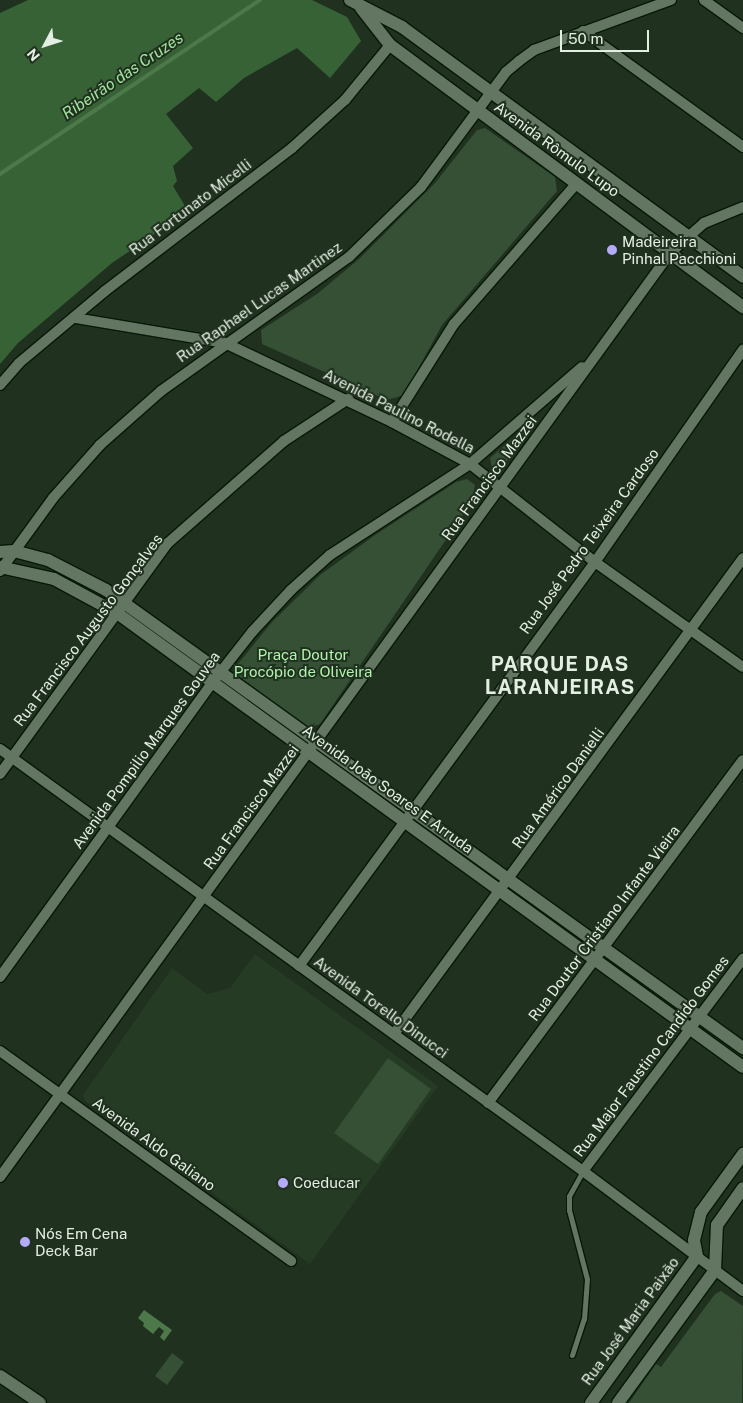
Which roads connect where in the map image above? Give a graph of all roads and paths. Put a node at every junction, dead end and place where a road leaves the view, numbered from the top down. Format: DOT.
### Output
graph roads {
  1 [pos="671,0"];
  2 [pos="704,0"];
  3 [pos="355,4"];
  4 [pos="743,28"];
  5 [pos="583,31"];
  6 [pos="390,46"];
  7 [pos="490,94"];
  8 [pos="479,112"];
  9 [pos="743,147"];
  10 [pos="577,183"];
  11 [pos="743,207"];
  12 [pos="686,236"];
  13 [pos="670,253"];
  14 [pos="743,278"];
  15 [pos="743,307"];
  16 [pos="75,318"];
  17 [pos="225,343"];
  18 [pos="743,350"];
  19 [pos="594,357"];
  20 [pos="0,384"];
  21 [pos="348,399"];
  22 [pos="392,422"];
  23 [pos="470,464"];
  24 [pos="502,487"];
  25 [pos="0,552"];
  26 [pos="14,552"];
  27 [pos="743,558"];
  28 [pos="595,562"];
  29 [pos="1,568"];
  30 [pos="120,608"];
  31 [pos="692,631"];
  32 [pos="743,667"];
  33 [pos="220,672"];
  34 [pos="212,683"];
  35 [pos="313,747"];
  36 [pos="0,749"];
  37 [pos="12,757"];
  38 [pos="743,760"];
  39 [pos="0,774"];
  40 [pos="412,809"];
  41 [pos="404,820"];
  42 [pos="108,828"];
  43 [pos="509,879"];
  44 [pos="501,892"];
  45 [pos="205,897"];
  46 [pos="604,948"];
  47 [pos="743,959"];
  48 [pos="596,960"];
  49 [pos="299,966"];
  50 [pos="0,977"];
  51 [pos="701,1016"];
  52 [pos="692,1029"];
  53 [pos="394,1034"];
  54 [pos="743,1048"];
  55 [pos="0,1051"];
  56 [pos="743,1067"];
  57 [pos="59,1095"];
  58 [pos="488,1103"];
  59 [pos="743,1154"];
  60 [pos="583,1171"];
  61 [pos="0,1177"];
  62 [pos="743,1188"];
  63 [pos="697,1256"];
  64 [pos="291,1261"];
  65 [pos="715,1270"];
  66 [pos="743,1291"];
  67 [pos="572,1356"];
  68 [pos="0,1376"];
  69 [pos="40,1403"];
  70 [pos="591,1403"];
  71 [pos="618,1403"];
  1 -- 5 [label="street, Rua Raphael Lucas Martinez"];
  2 -- 4 [label="street"];
  3 -- 6 [label="street, Avenida Rômulo Lupo"];
  3 -- 7 [label="street, Avenida Rômulo Lupo"];
  5 -- 7 [label="street, Rua Raphael Lucas Martinez"];
  5 -- 9 [label="street"];
  6 -- 8 [label="street, Avenida Rômulo Lupo"];
  6 -- 16 [label="street, Rua Fortunato Micelli"];
  7 -- 8 [label="street, Rua Raphael Lucas Martinez"];
  7 -- 12 [label="street, Avenida Rômulo Lupo"];
  8 -- 10 [label="street, Avenida Rômulo Lupo"];
  8 -- 17 [label="street, Rua Raphael Lucas Martinez"];
  10 -- 13 [label="street, Avenida Rômulo Lupo"];
  10 -- 22 [label="street"];
  11 -- 12 [label="street, Rua Francisco Mazzei"];
  12 -- 13 [label="street, Rua Francisco Mazzei"];
  12 -- 14 [label="street, Avenida Rômulo Lupo"];
  13 -- 15 [label="street, Avenida Rômulo Lupo"];
  13 -- 19 [label="street, Rua Francisco Mazzei"];
  16 -- 17 [label="street, Avenida Paulino Rodella"];
  16 -- 20 [label="street, Rua Fortunato Micelli"];
  17 -- 21 [label="street, Avenida Paulino Rodella"];
  17 -- 26 [label="street, Rua Raphael Lucas Martinez"];
  18 -- 28 [label="street, Rua José Pedro Teixeira Cardoso"];
  19 -- 23 [label="street, Avenida Pompilio Marques Gouvea"];
  19 -- 24 [label="street, Rua Francisco Mazzei"];
  21 -- 22 [label="street, Avenida Paulino Rodella"];
  21 -- 30 [label="street, Rua Francisco Augusto Gonçalves"];
  22 -- 23 [label="street, Avenida Paulino Rodella"];
  23 -- 24 [label="street, Avenida Paulino Rodella"];
  23 -- 33 [label="street, Avenida Pompilio Marques Gouvea"];
  24 -- 28 [label="street, Avenida Paulino Rodella"];
  24 -- 35 [label="street, Rua Francisco Mazzei"];
  25 -- 26 [label="street, Avenida João Soares E Arruda"];
  26 -- 29 [label="street, Rua Raphael Lucas Martinez"];
  26 -- 30 [label="street, Avenida João Soares E Arruda"];
  27 -- 31 [label="street, Rua Américo Danielli"];
  28 -- 31 [label="street, Avenida Paulino Rodella"];
  28 -- 40 [label="street, Rua José Pedro Teixeira Cardoso"];
  29 -- 30 [label="street, Avenida João Soares E Arruda"];
  30 -- 33 [label="street, Avenida João Soares E Arruda"];
  30 -- 34 [label="street, Avenida João Soares E Arruda"];
  30 -- 37 [label="street, Rua Francisco Augusto Gonçalves"];
  31 -- 32 [label="street, Avenida Paulino Rodella"];
  31 -- 43 [label="street, Rua Américo Danielli"];
  33 -- 34 [label="street, Avenida Pompilio Marques Gouvea"];
  33 -- 35 [label="street, Avenida João Soares E Arruda"];
  34 -- 35 [label="street, Avenida João Soares E Arruda"];
  34 -- 42 [label="street, Avenida Pompilio Marques Gouvea"];
  35 -- 40 [label="street, Avenida João Soares E Arruda"];
  35 -- 41 [label="street, Avenida João Soares E Arruda"];
  35 -- 45 [label="street, Rua Francisco Mazzei"];
  36 -- 37 [label="street, Avenida Torello Dinucci"];
  37 -- 39 [label="street, Rua Francisco Augusto Gonçalves"];
  37 -- 42 [label="street, Avenida Torello Dinucci"];
  38 -- 46 [label="street, Rua Doutor Cristiano Infante Vieira"];
  40 -- 41 [label="street, Rua José Pedro Teixeira Cardoso"];
  40 -- 43 [label="street, Avenida João Soares E Arruda"];
  41 -- 44 [label="street, Avenida João Soares E Arruda"];
  41 -- 49 [label="street, Rua José Pedro Teixeira Cardoso"];
  42 -- 45 [label="street, Avenida Torello Dinucci"];
  42 -- 50 [label="street, Avenida Pompilio Marques Gouvea"];
  43 -- 44 [label="street, Rua Américo Danielli"];
  43 -- 46 [label="street, Avenida João Soares E Arruda"];
  44 -- 48 [label="street, Avenida João Soares E Arruda"];
  44 -- 53 [label="street, Rua Américo Danielli"];
  45 -- 49 [label="street, Avenida Torello Dinucci"];
  45 -- 57 [label="street, Rua Francisco Mazzei"];
  46 -- 48 [label="street, Rua Doutor Cristiano Infante Vieira"];
  46 -- 51 [label="street, Avenida João Soares E Arruda"];
  47 -- 51 [label="street, Rua Major Faustino Candido Gomes"];
  48 -- 52 [label="street, Avenida João Soares E Arruda"];
  48 -- 58 [label="street, Rua Doutor Cristiano Infante Vieira"];
  49 -- 53 [label="street, Avenida Torello Dinucci"];
  51 -- 52 [label="street, Rua Major Faustino Candido Gomes"];
  51 -- 54 [label="street, Avenida João Soares E Arruda"];
  52 -- 56 [label="street, Avenida João Soares E Arruda"];
  52 -- 60 [label="street, Rua Major Faustino Candido Gomes"];
  53 -- 58 [label="street, Avenida Torello Dinucci"];
  55 -- 57 [label="street, Avenida Aldo Galiano"];
  57 -- 61 [label="street, Rua Francisco Mazzei"];
  57 -- 64 [label="street, Avenida Aldo Galiano"];
  58 -- 60 [label="street, Avenida Torello Dinucci"];
  59 -- 63 [label="street, Rua José Maria Paixão"];
  60 -- 63 [label="street, Avenida Torello Dinucci"];
  60 -- 67 [label="lane"];
  62 -- 65 [label="street"];
  63 -- 65 [label="street, Avenida Torello Dinucci"];
  63 -- 70 [label="street, Rua José Maria Paixão"];
  65 -- 66 [label="street, Avenida Torello Dinucci"];
  65 -- 71 [label="street"];
  68 -- 69 [label="street"];
}
